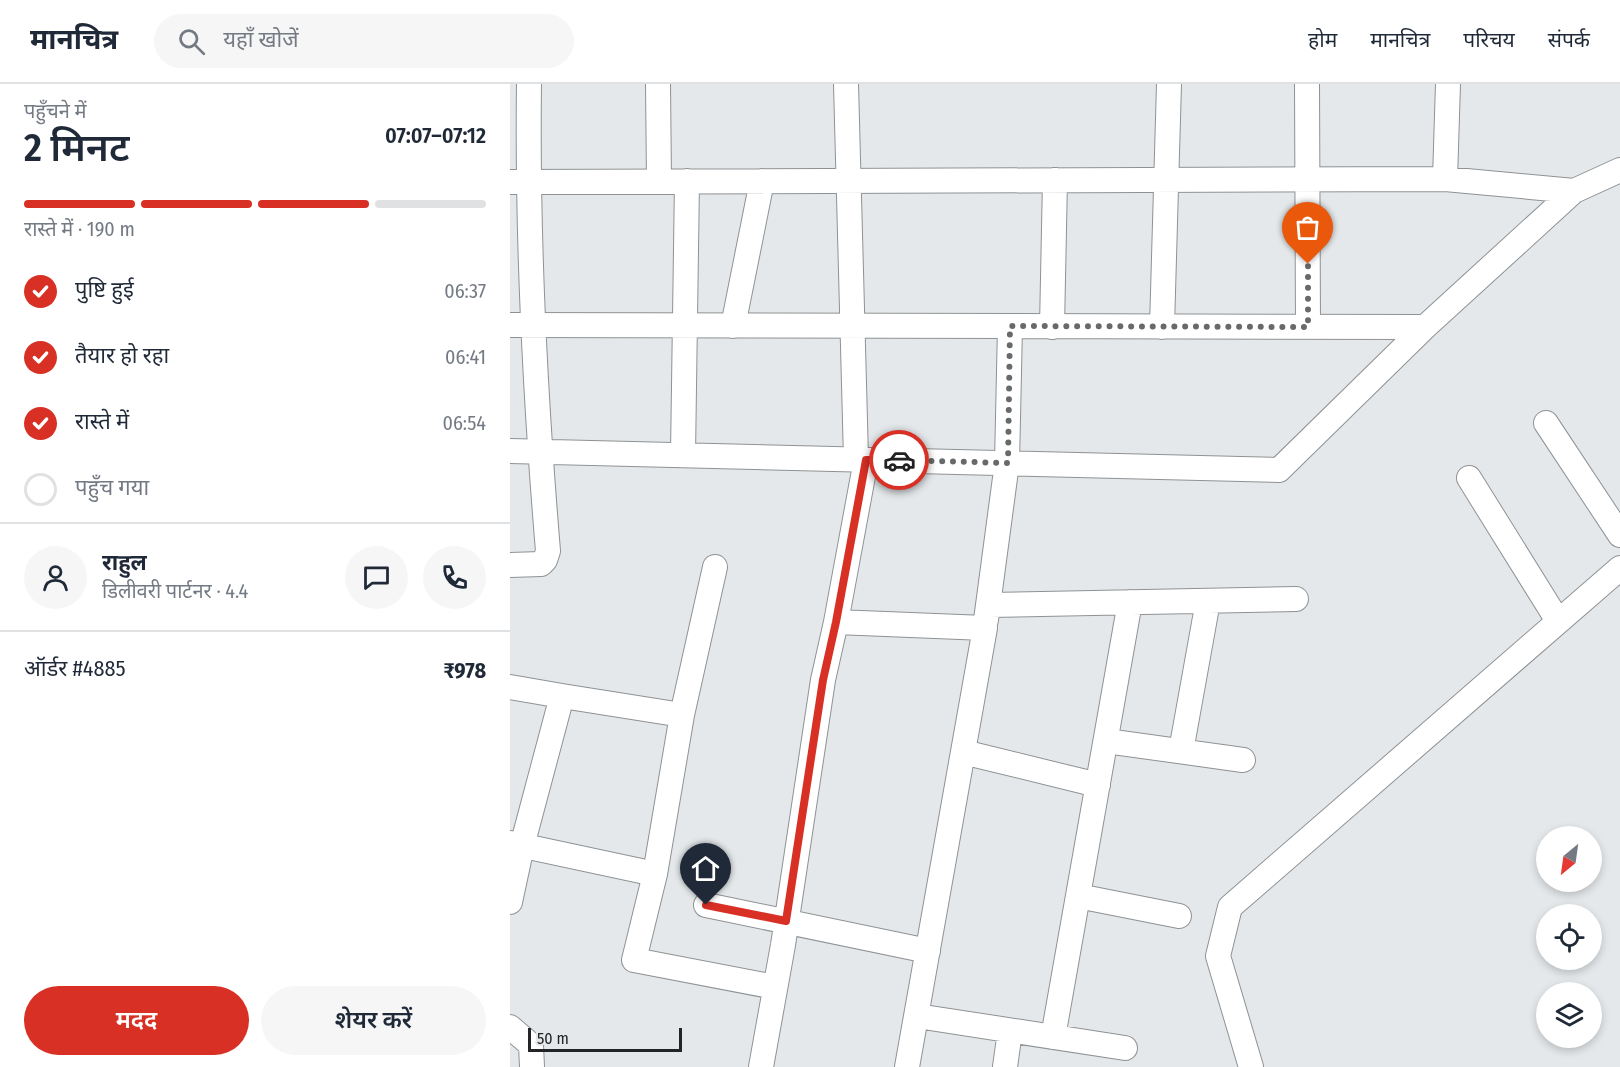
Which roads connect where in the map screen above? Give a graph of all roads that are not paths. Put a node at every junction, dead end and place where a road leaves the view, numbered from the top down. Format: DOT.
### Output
graph roads {
  1 [pos="529,84"];
  2 [pos="658,84"];
  3 [pos="846,84"];
  4 [pos="1168,84"];
  5 [pos="1307,84"];
  6 [pos="1448,84"];
  7 [pos="1620,170"];
  8 [pos="1308,179"];
  9 [pos="1445,179"];
  10 [pos="1054,180"];
  11 [pos="1166,180"];
  12 [pos="659,181"];
  13 [pos="687,181"];
  14 [pos="762,181"];
  15 [pos="849,181"];
  16 [pos="519,182"];
  17 [pos="1574,191"];
  18 [pos="510,325"];
  19 [pos="534,325"];
  20 [pos="685,326"];
  21 [pos="733,326"];
  22 [pos="853,326"];
  23 [pos="1010,326"];
  24 [pos="1052,327"];
  25 [pos="1162,327"];
  26 [pos="1308,327"];
  27 [pos="1425,327"];
  28 [pos="1546,423"];
  29 [pos="510,451"];
  30 [pos="540,452"];
  31 [pos="683,455"];
  32 [pos="861,460"];
  33 [pos="1008,463"];
  34 [pos="1469,478"];
  35 [pos="1620,535"];
  36 [pos="510,565"];
  37 [pos="715,567"];
  38 [pos="1620,568"];
  39 [pos="1296,599"];
  40 [pos="1208,601"];
  41 [pos="1130,602"];
  42 [pos="988,604"];
  43 [pos="1558,621"];
  44 [pos="836,622"];
  45 [pos="985,628"];
  46 [pos="510,687"];
  47 [pos="562,696"];
  48 [pos="682,715"];
  49 [pos="1106,741"];
  50 [pos="1181,751"];
  51 [pos="963,752"];
  52 [pos="1243,760"];
  53 [pos="1098,785"];
  54 [pos="516,845"];
  55 [pos="655,874"];
  56 [pos="1078,896"];
  57 [pos="510,902"];
  58 [pos="706,905"];
  59 [pos="1179,916"];
  60 [pos="786,921"];
  61 [pos="928,951"];
  62 [pos="775,987"];
  63 [pos="917,1016"];
  64 [pos="510,1027"];
  65 [pos="1010,1031"];
  66 [pos="1053,1037"];
  67 [pos="1125,1048"];
  68 [pos="532,1067"];
  69 [pos="761,1067"];
  70 [pos="907,1067"];
  71 [pos="1005,1067"];
  72 [pos="1251,1067"];
  1 -- 16 [label="street"];
  2 -- 12 [label="street"];
  3 -- 15 [label="street"];
  4 -- 11 [label="street"];
  5 -- 8 [label="street"];
  6 -- 9 [label="street"];
  7 -- 17 [label="street"];
  8 -- 9 [label="street"];
  8 -- 11 [label="street"];
  8 -- 26 [label="street"];
  9 -- 17 [label="street"];
  10 -- 11 [label="street"];
  10 -- 15 [label="street"];
  10 -- 24 [label="street"];
  11 -- 25 [label="street"];
  12 -- 13 [label="street"];
  12 -- 16 [label="street"];
  13 -- 14 [label="street"];
  13 -- 20 [label="street"];
  14 -- 15 [label="street"];
  14 -- 21 [label="street"];
  15 -- 22 [label="street"];
  16 -- 19 [label="street"];
  17 -- 27 [label="street"];
  18 -- 19 [label="street"];
  19 -- 20 [label="street"];
  19 -- 30 [label="street"];
  20 -- 21 [label="street"];
  20 -- 31 [label="street"];
  21 -- 22 [label="street"];
  22 -- 23 [label="street"];
  22 -- 32 [label="street"];
  23 -- 24 [label="street"];
  23 -- 33 [label="street"];
  24 -- 25 [label="street"];
  25 -- 26 [label="street"];
  26 -- 27 [label="street"];
  27 -- 33 [label="street"];
  28 -- 35 [label="street"];
  29 -- 30 [label="street"];
  30 -- 31 [label="street"];
  30 -- 36 [label="street"];
  31 -- 32 [label="street"];
  32 -- 33 [label="street"];
  32 -- 44 [label="street"];
  33 -- 42 [label="street"];
  34 -- 43 [label="street"];
  37 -- 48 [label="street"];
  38 -- 43 [label="street"];
  39 -- 40 [label="street"];
  40 -- 41 [label="street"];
  40 -- 50 [label="street"];
  41 -- 42 [label="street"];
  41 -- 49 [label="street"];
  42 -- 45 [label="street"];
  43 -- 72 [label="street"];
  44 -- 45 [label="street"];
  44 -- 60 [label="street"];
  45 -- 51 [label="street"];
  46 -- 47 [label="street"];
  47 -- 48 [label="street"];
  47 -- 54 [label="street"];
  48 -- 55 [label="street"];
  49 -- 50 [label="street"];
  49 -- 53 [label="street"];
  50 -- 52 [label="street"];
  51 -- 53 [label="street"];
  51 -- 61 [label="street"];
  53 -- 56 [label="street"];
  54 -- 55 [label="street"];
  54 -- 57 [label="street"];
  55 -- 62 [label="street"];
  56 -- 59 [label="street"];
  56 -- 66 [label="street"];
  58 -- 60 [label="street"];
  60 -- 61 [label="street"];
  60 -- 62 [label="street"];
  61 -- 63 [label="street"];
  62 -- 69 [label="street"];
  63 -- 65 [label="street"];
  63 -- 70 [label="street"];
  64 -- 68 [label="street"];
  65 -- 66 [label="street"];
  65 -- 71 [label="street"];
  66 -- 67 [label="street"];
}
